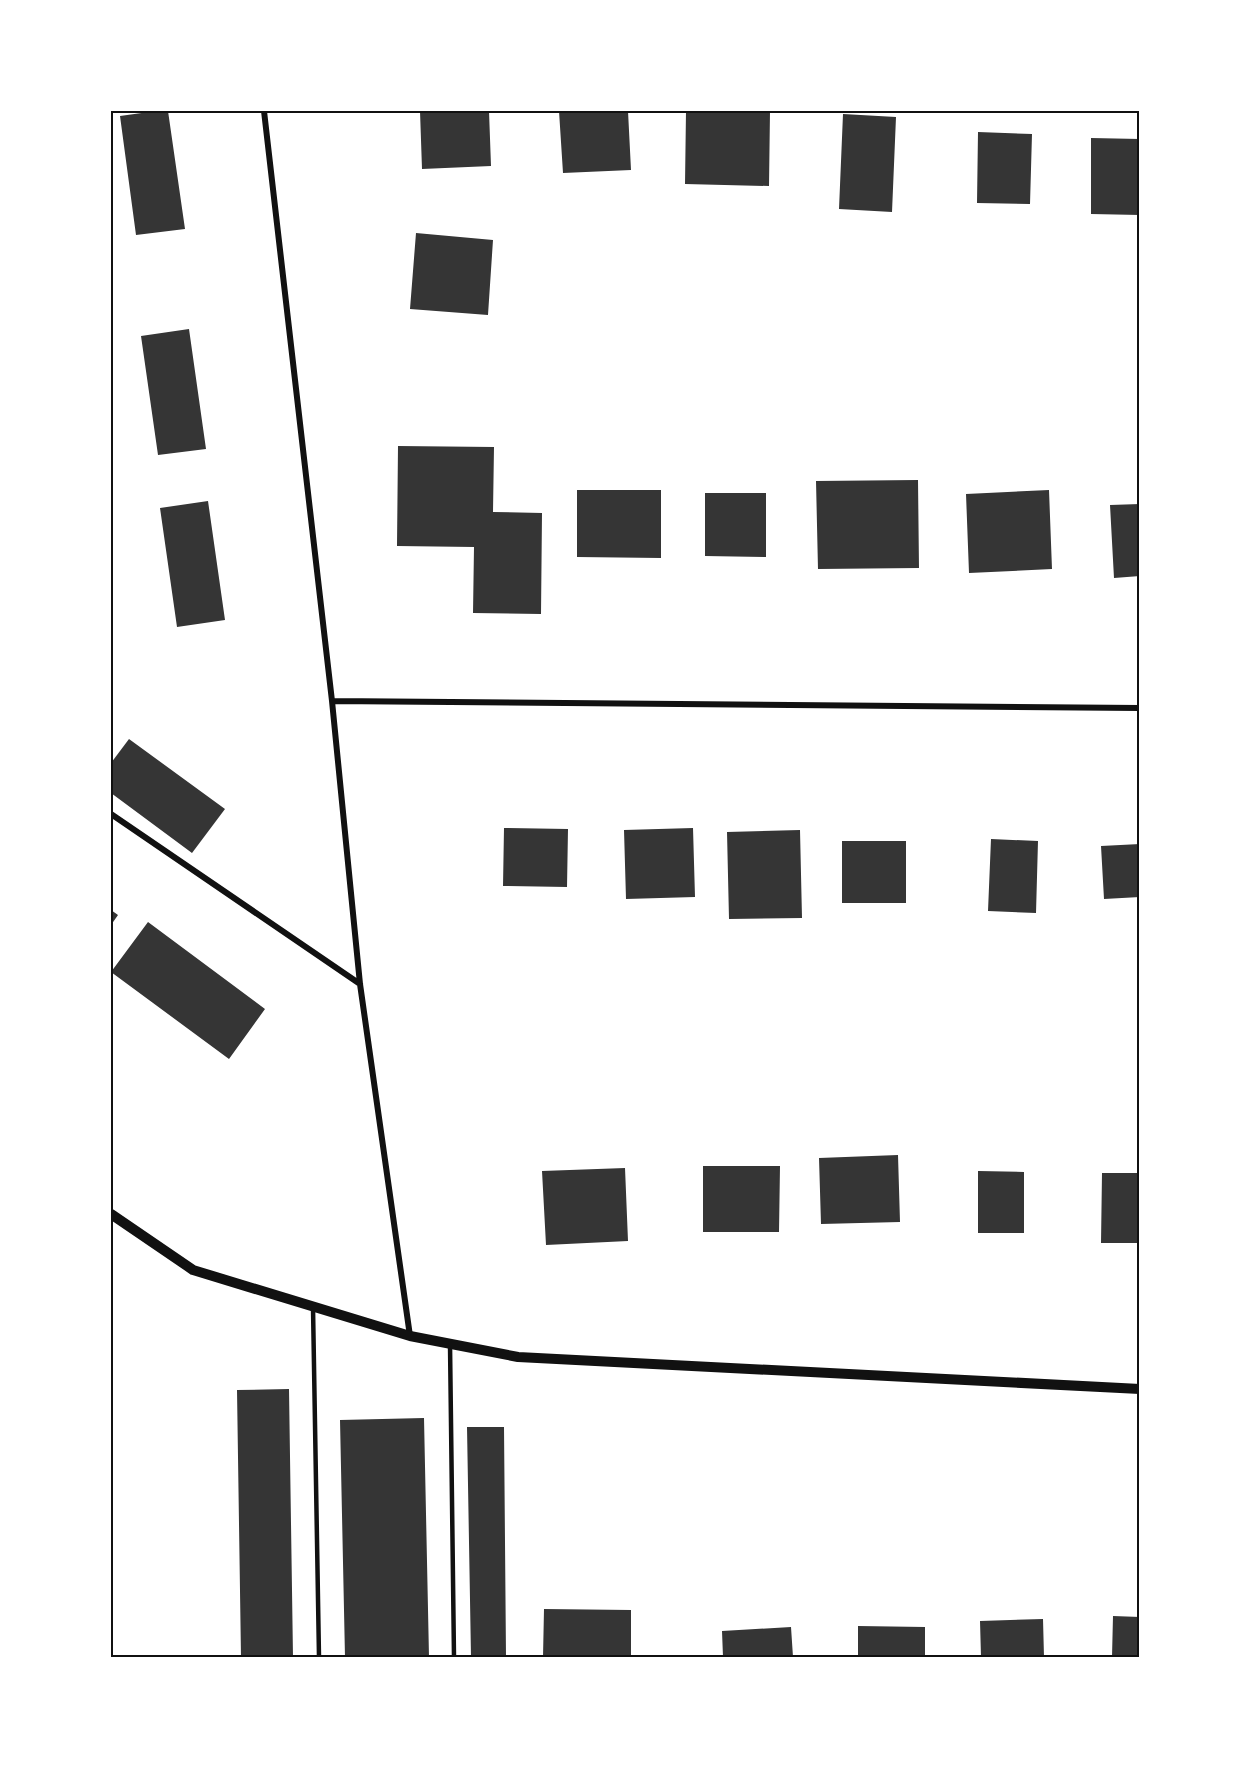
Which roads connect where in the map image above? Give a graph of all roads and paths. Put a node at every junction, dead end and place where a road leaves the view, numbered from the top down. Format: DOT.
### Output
graph roads {
  1 [pos="264,111"];
  2 [pos="332,701"];
  3 [pos="1140,708"];
  4 [pos="111,814"];
  5 [pos="360,984"];
  6 [pos="111,1215"];
  7 [pos="313,1307"];
  8 [pos="410,1336"];
  9 [pos="450,1344"];
  10 [pos="1140,1389"];
  11 [pos="319,1657"];
  12 [pos="454,1657"];
  1 -- 2 [label="street"];
  2 -- 3 [label="street"];
  2 -- 5 [label="street"];
  4 -- 5 [label="street"];
  5 -- 8 [label="street"];
  6 -- 7 [label="street"];
  7 -- 8 [label="street"];
  7 -- 11 [label="lane"];
  8 -- 9 [label="street"];
  9 -- 10 [label="street"];
  9 -- 12 [label="lane"];
}
